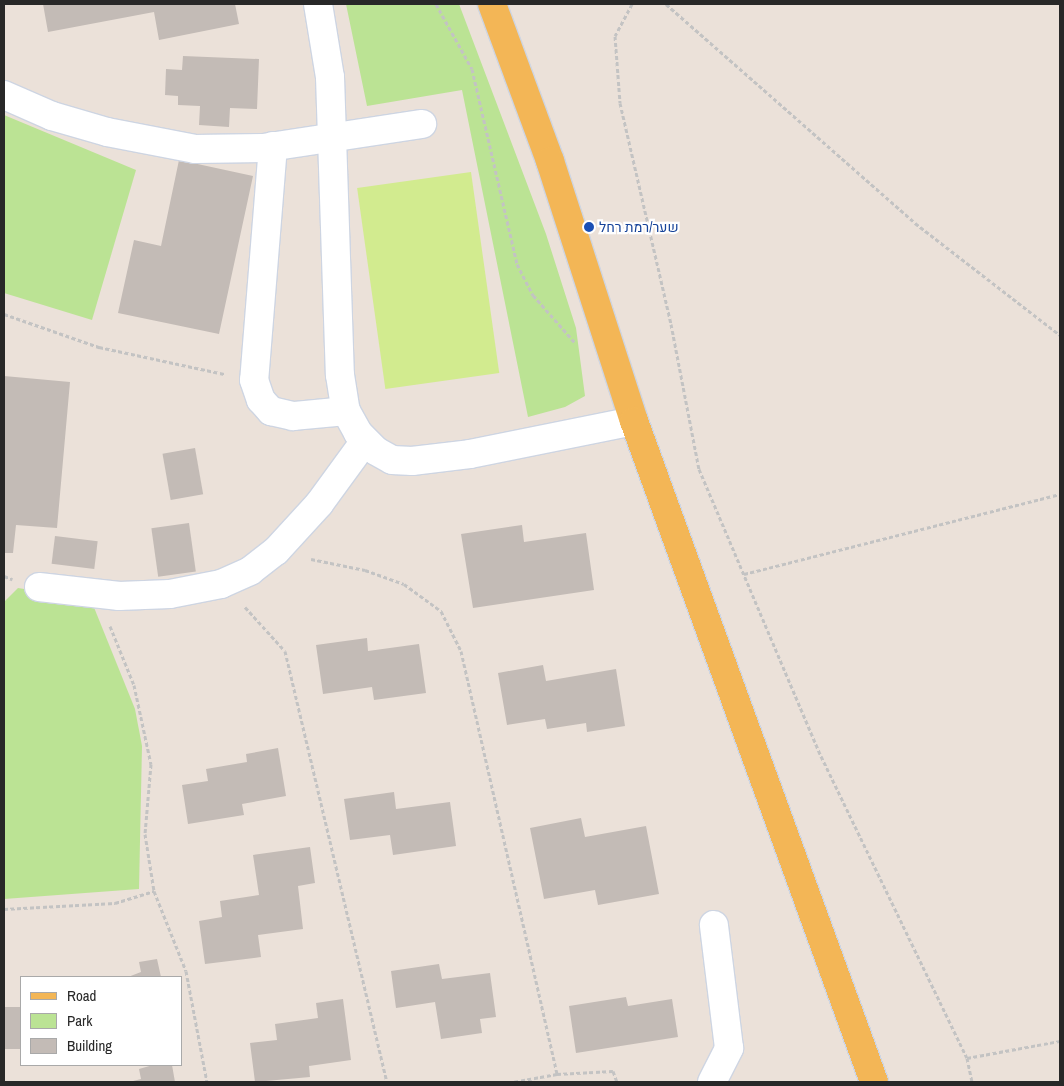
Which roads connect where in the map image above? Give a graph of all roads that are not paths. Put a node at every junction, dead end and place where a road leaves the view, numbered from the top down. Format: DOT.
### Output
graph roads {
  1 [pos="318,4"];
  2 [pos="492,4"];
  3 [pos="4,95"];
  4 [pos="422,124"];
  5 [pos="330,138"];
  6 [pos="273,146"];
  7 [pos="346,411"];
  8 [pos="634,420"];
  9 [pos="365,441"];
  10 [pos="39,587"];
  11 [pos="714,925"];
  12 [pos="712,1082"];
  13 [pos="874,1082"];
  1 -- 5 [label="street"];
  2 -- 8 [label="main road"];
  3 -- 6 [label="street"];
  4 -- 5 [label="street"];
  5 -- 6 [label="street"];
  5 -- 7 [label="street"];
  6 -- 7 [label="street"];
  7 -- 9 [label="street"];
  8 -- 9 [label="street"];
  8 -- 13 [label="main road"];
  9 -- 10 [label="street"];
  11 -- 12 [label="street"];
}
